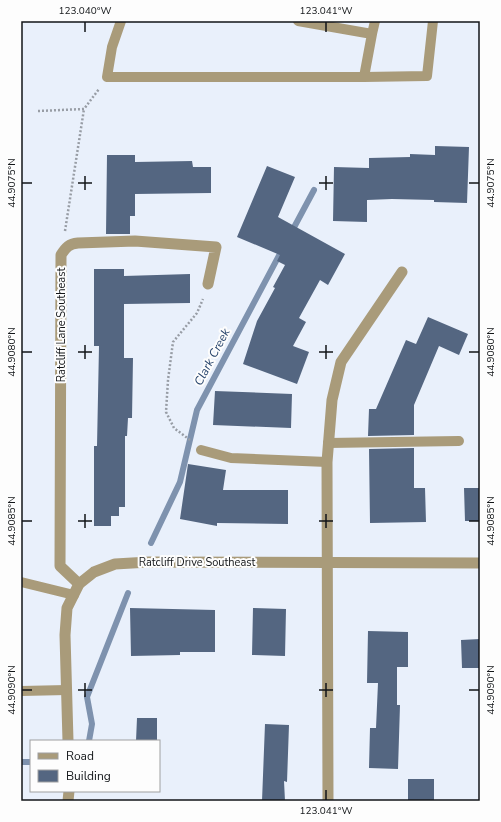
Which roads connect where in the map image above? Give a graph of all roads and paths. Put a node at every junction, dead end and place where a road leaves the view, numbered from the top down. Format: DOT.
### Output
graph roads {
  1 [pos="121,21"];
  2 [pos="298,21"];
  3 [pos="375,21"];
  4 [pos="433,21"];
  5 [pos="372,34"];
  6 [pos="107,77"];
  7 [pos="364,77"];
  8 [pos="84,109"];
  9 [pos="38,111"];
  10 [pos="61,255"];
  11 [pos="402,272"];
  12 [pos="208,284"];
  13 [pos="459,441"];
  14 [pos="328,443"];
  15 [pos="201,450"];
  16 [pos="327,462"];
  17 [pos="327,562"];
  18 [pos="480,563"];
  19 [pos="21,582"];
  20 [pos="79,584"];
  21 [pos="74,595"];
  22 [pos="67,690"];
  23 [pos="21,691"];
  24 [pos="68,740"];
  25 [pos="328,801"];
  1 -- 6 [label="lane"];
  2 -- 5 [label="lane"];
  3 -- 5 [label="lane"];
  4 -- 7 [label="lane"];
  5 -- 7 [label="lane"];
  6 -- 7 [label="lane"];
  6 -- 8 [label="path"];
  8 -- 9 [label="path"];
  8 -- 10 [label="path"];
  10 -- 12 [label="street, Ratcliff Lane Southeast"];
  10 -- 20 [label="street, Ratcliff Lane Southeast"];
  11 -- 14 [label="street"];
  12 -- 15 [label="path"];
  13 -- 14 [label="lane"];
  14 -- 16 [label="street"];
  15 -- 16 [label="lane"];
  16 -- 17 [label="street"];
  17 -- 18 [label="street, Ratcliff Drive Southeast"];
  17 -- 20 [label="street, Ratcliff Drive Southeast"];
  17 -- 25 [label="street"];
  19 -- 21 [label="lane"];
  20 -- 21 [label="street, Ratcliff Drive Southeast"];
  21 -- 22 [label="street, Ratcliff Drive Southeast"];
  22 -- 23 [label="lane"];
  22 -- 24 [label="street, Ratcliff Drive Southeast"];
}
